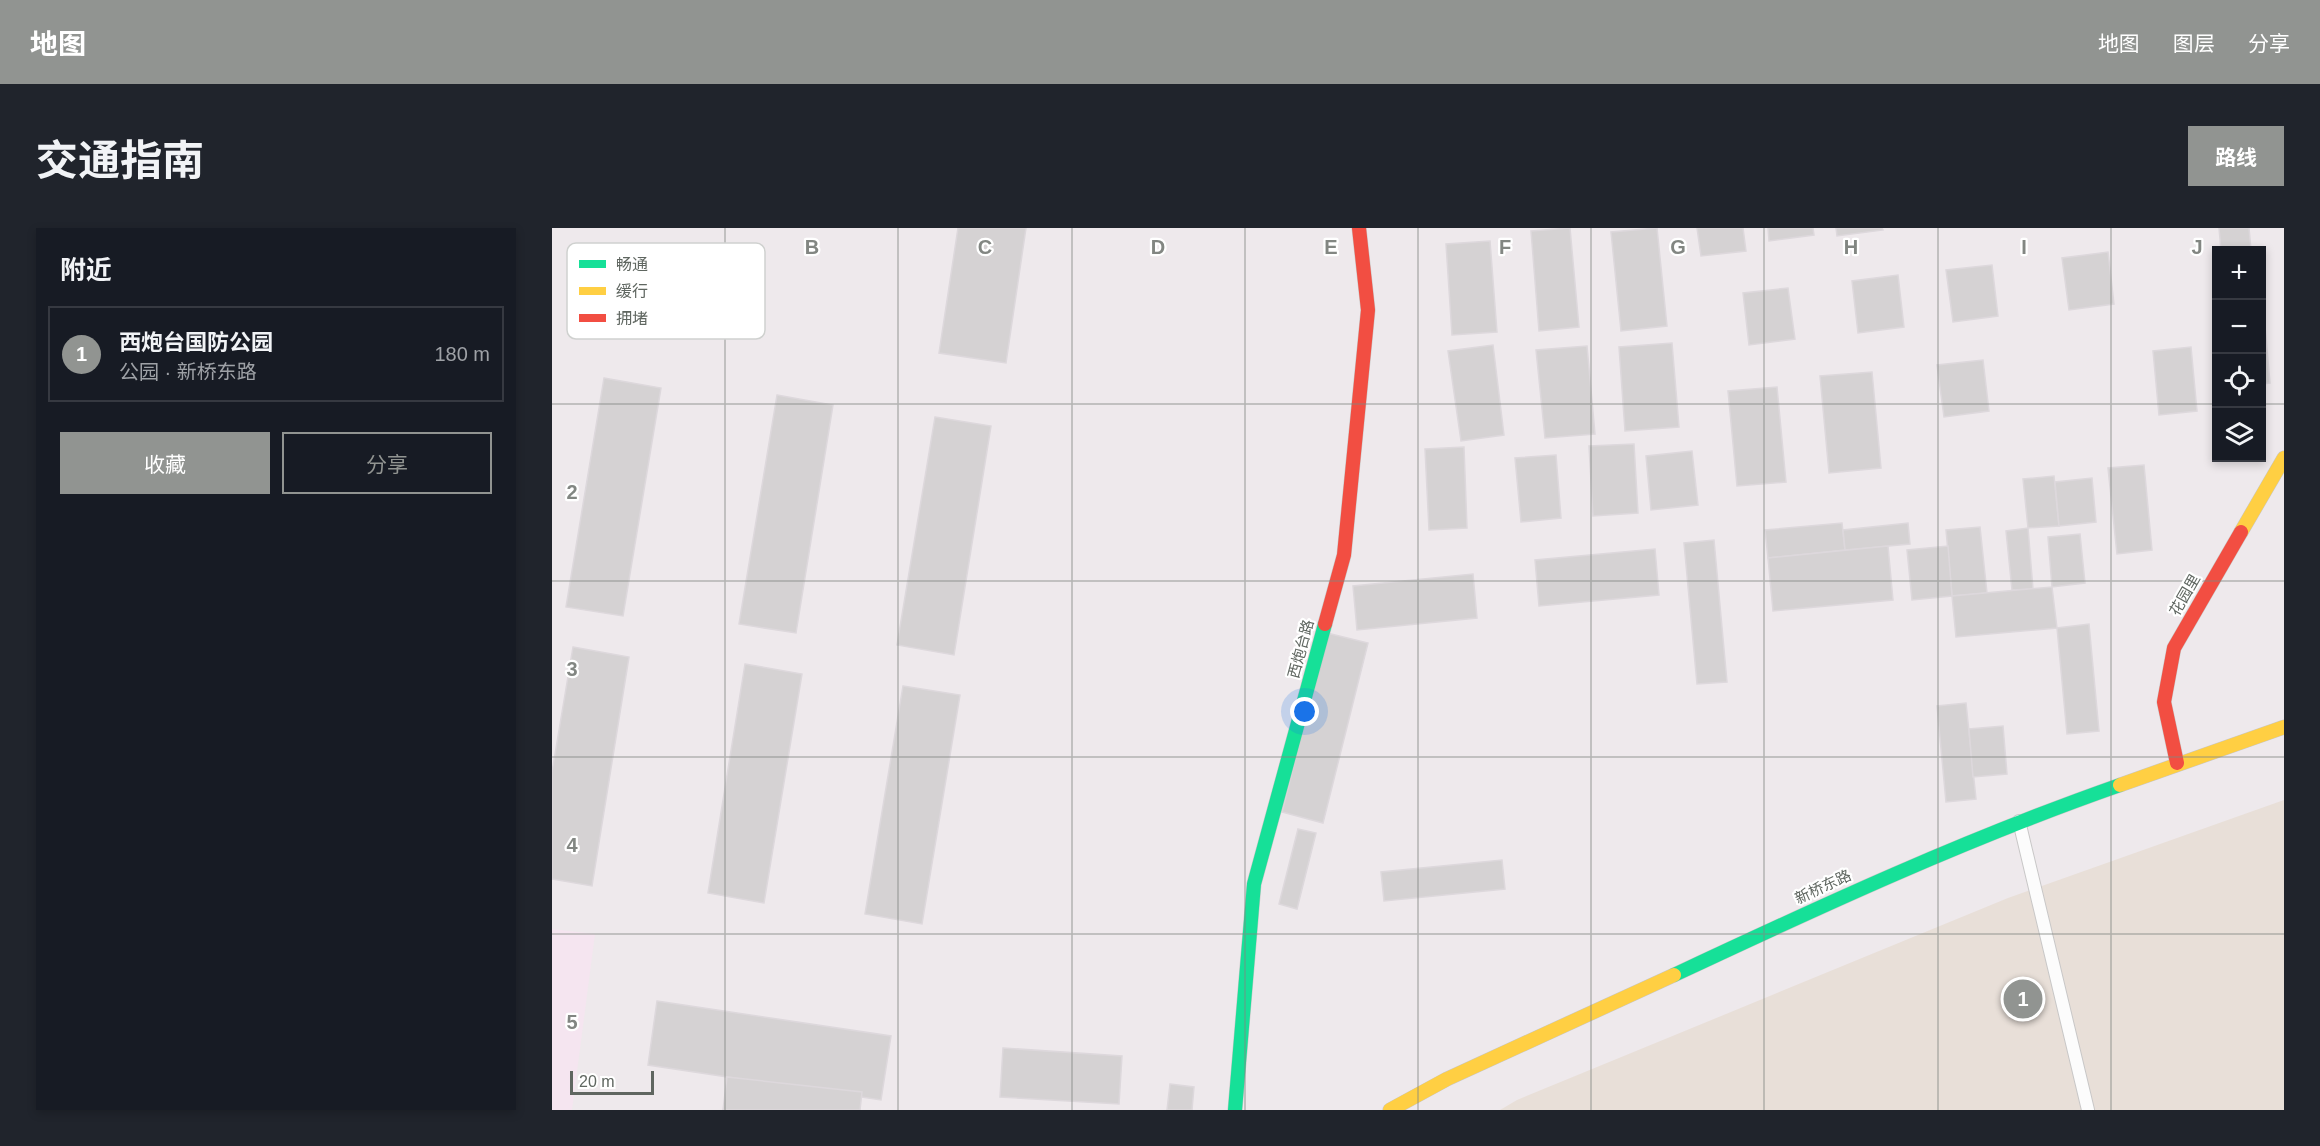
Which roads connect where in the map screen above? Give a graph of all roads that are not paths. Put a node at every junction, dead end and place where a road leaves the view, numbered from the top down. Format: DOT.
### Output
graph roads {
  1 [pos="1359,228"];
  2 [pos="2284,458"];
  3 [pos="2284,727"];
  4 [pos="2177,763"];
  5 [pos="2019,820"];
  6 [pos="1235,1110"];
  7 [pos="1390,1110"];
  8 [pos="2088,1110"];
  1 -- 6 [label="street, 西炮台路"];
  2 -- 4 [label="street, 花园里"];
  3 -- 4 [label="street, 新桥东路"];
  4 -- 5 [label="street, 新桥东路"];
  5 -- 7 [label="street, 新桥东路"];
  5 -- 8 [label="lane"];
}
